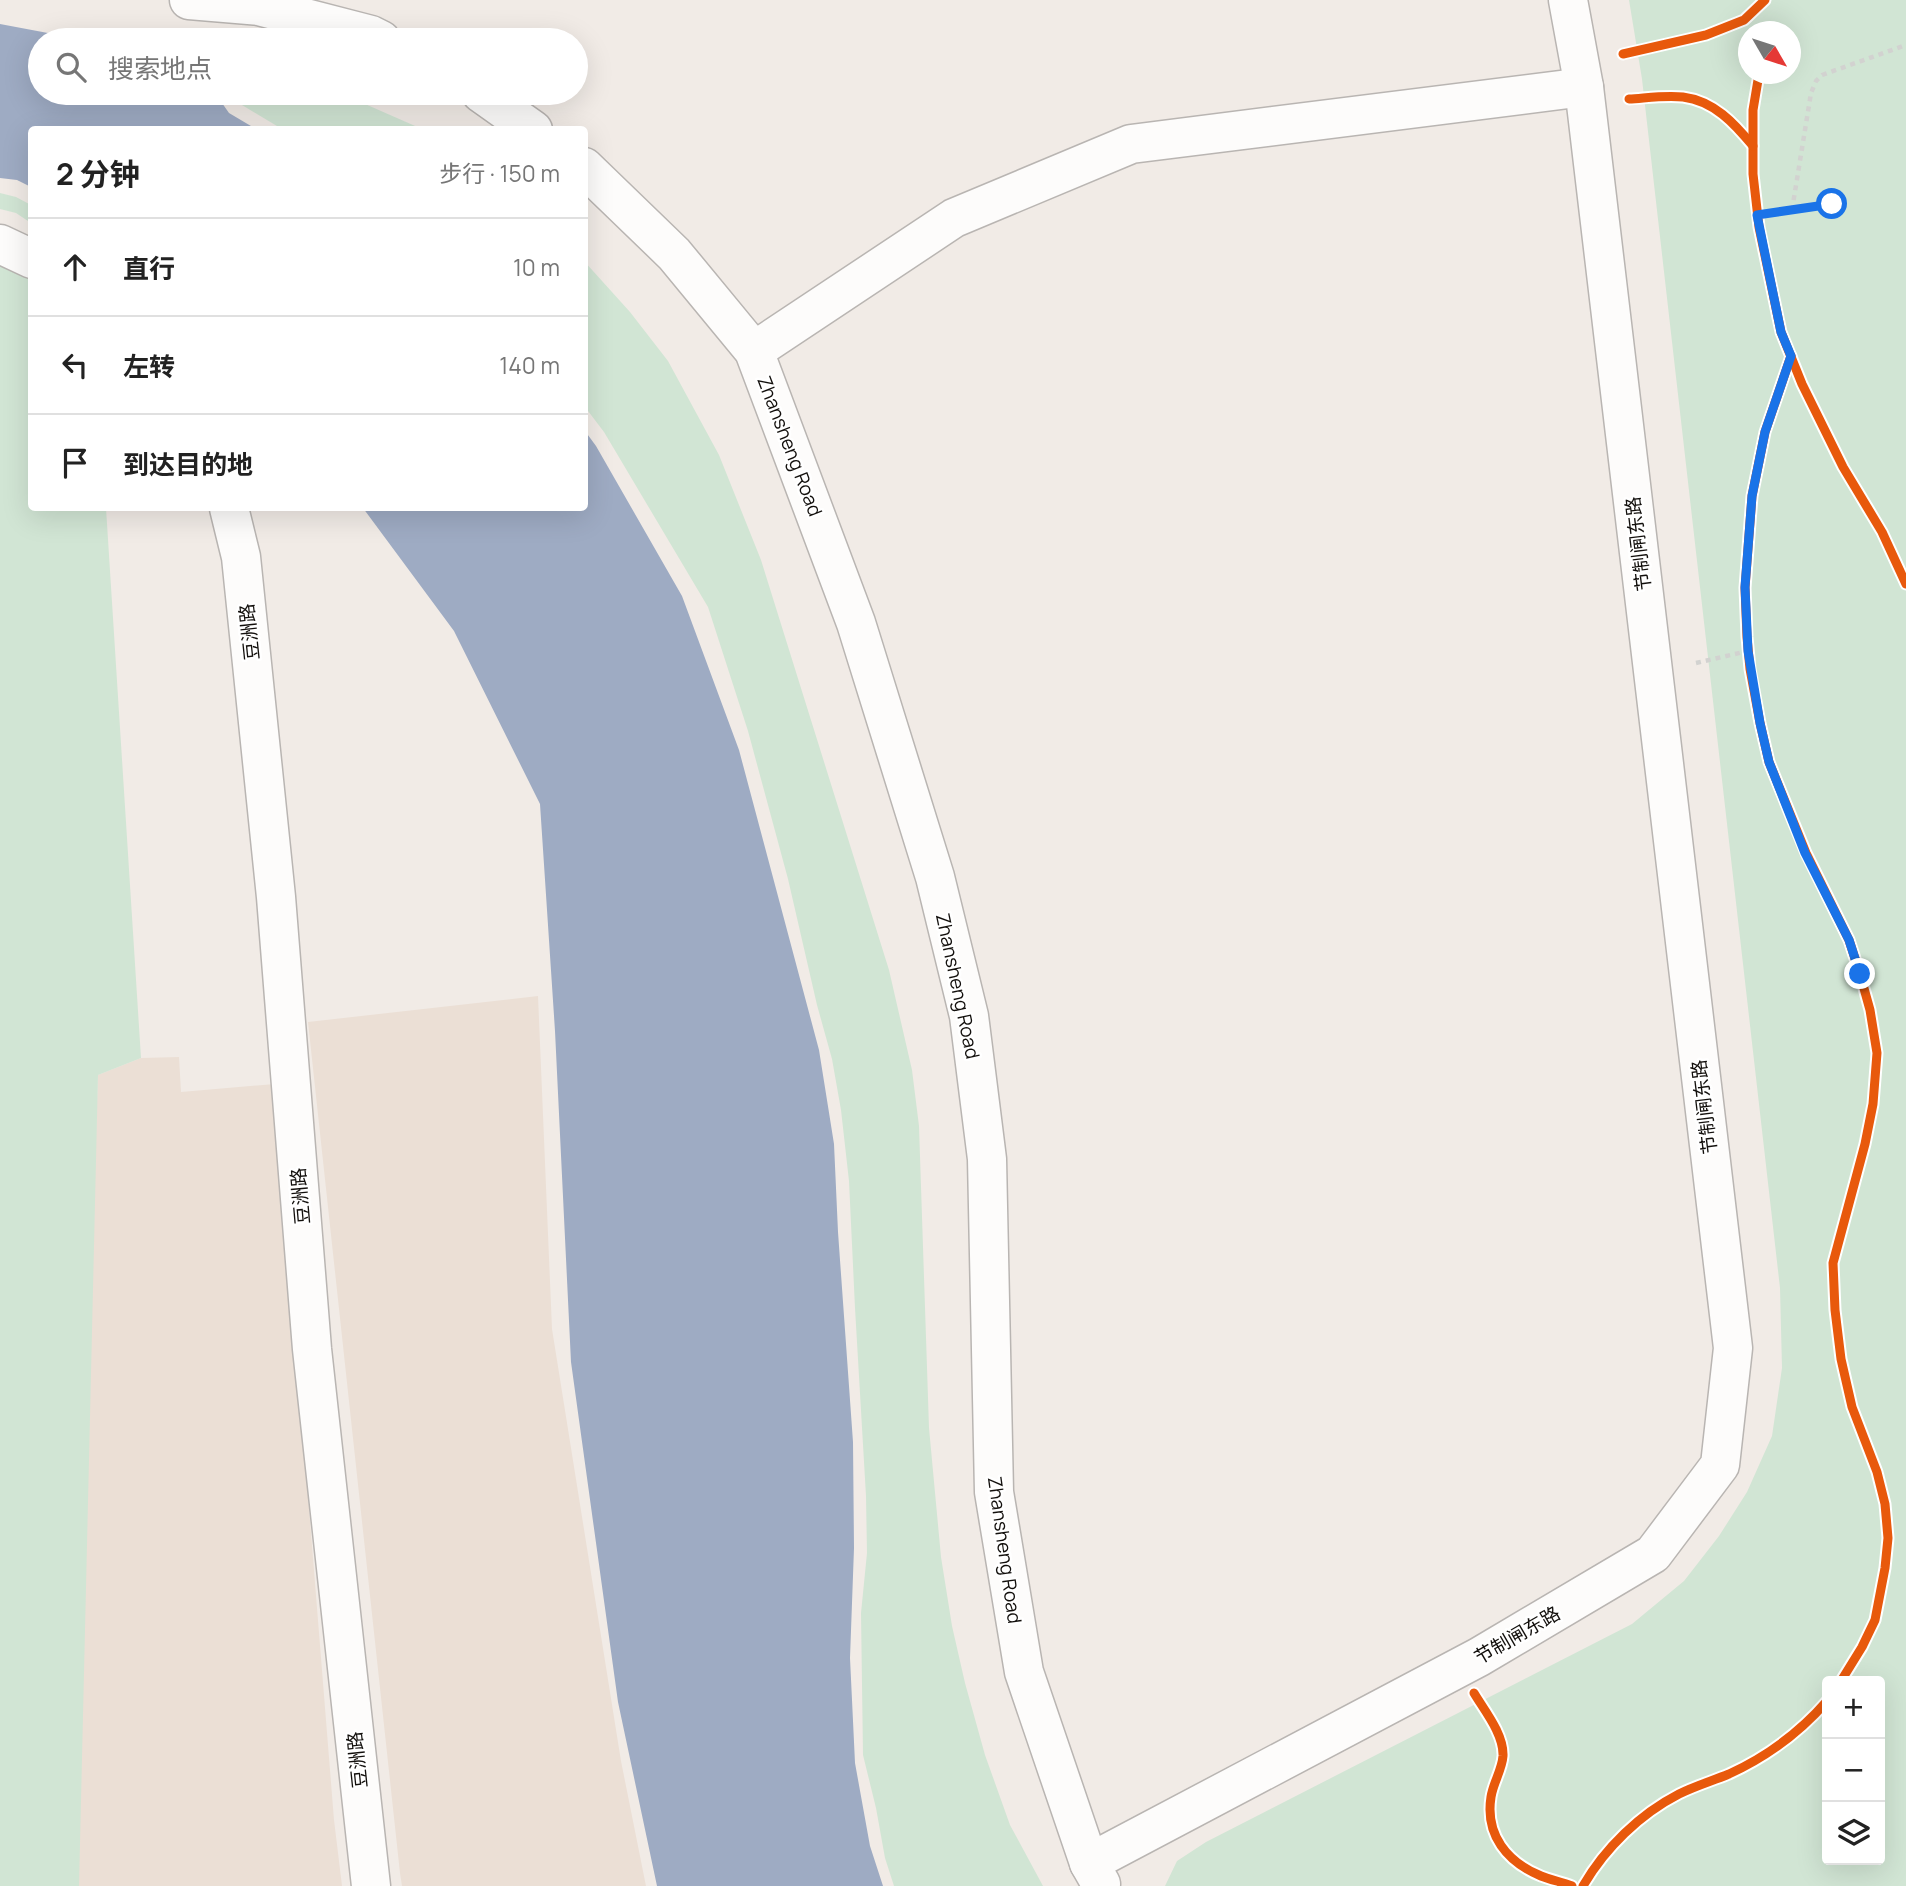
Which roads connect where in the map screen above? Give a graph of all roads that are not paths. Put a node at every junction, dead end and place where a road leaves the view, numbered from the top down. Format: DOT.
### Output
graph roads {
  1 [pos="189,0"];
  2 [pos="1568,0"];
  3 [pos="344,28"];
  4 [pos="1584,87"];
  5 [pos="498,105"];
  6 [pos="527,126"];
  7 [pos="588,171"];
  8 [pos="0,244"];
  9 [pos="28,257"];
  10 [pos="754,351"];
  11 [pos="230,511"];
  12 [pos="1095,1875"];
  13 [pos="371,1886"];
  1 -- 3 [label="street"];
  2 -- 4 [label="street, 节制闸东路"];
  4 -- 10 [label="street"];
  4 -- 12 [label="street, 节制闸东路"];
  5 -- 6 [label="street"];
  7 -- 10 [label="street, Zhansheng Road"];
  8 -- 9 [label="street"];
  10 -- 12 [label="street, Zhansheng Road"];
  11 -- 13 [label="street, 豆洲路"];
}
